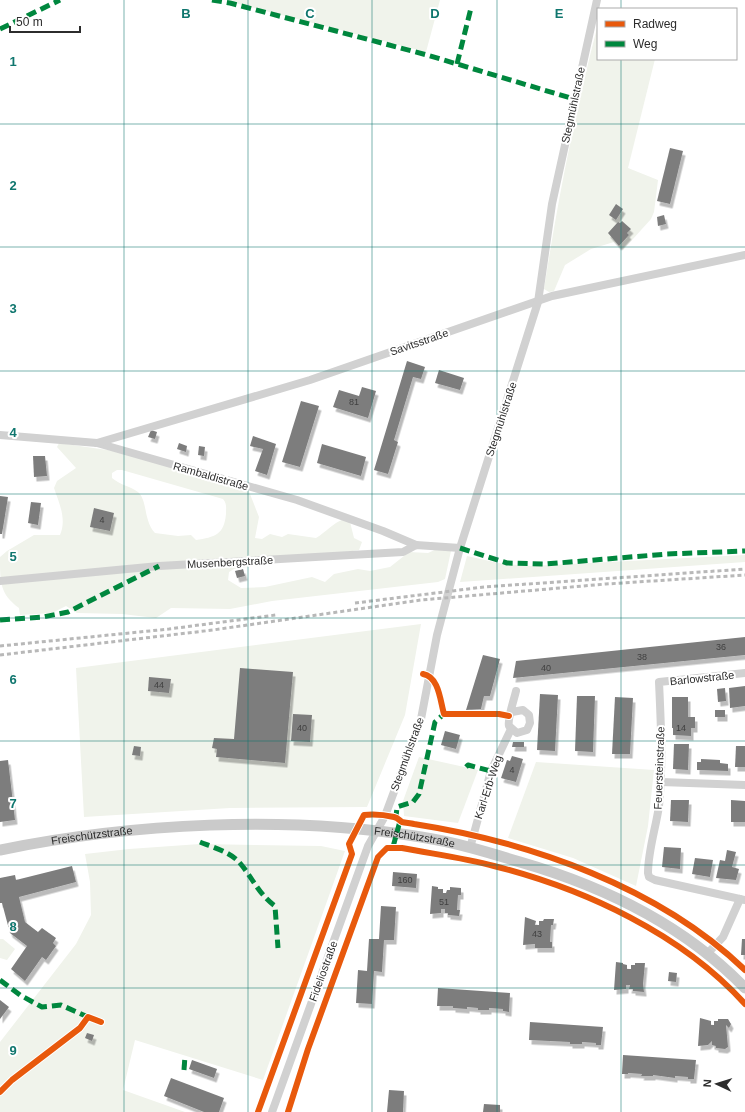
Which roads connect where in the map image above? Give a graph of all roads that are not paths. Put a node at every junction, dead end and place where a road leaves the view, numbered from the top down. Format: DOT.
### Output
graph roads {
  1 [pos="597,0"];
  2 [pos="745,255"];
  3 [pos="538,302"];
  4 [pos="0,435"];
  5 [pos="96,443"];
  6 [pos="416,545"];
  7 [pos="460,548"];
  8 [pos="0,581"];
  9 [pos="745,673"];
  10 [pos="659,682"];
  11 [pos="516,691"];
  12 [pos="512,712"];
  13 [pos="510,729"];
  14 [pos="661,782"];
  15 [pos="745,785"];
  16 [pos="376,831"];
  17 [pos="470,848"];
  18 [pos="0,850"];
  19 [pos="743,900"];
  20 [pos="707,954"];
  21 [pos="745,988"];
  22 [pos="272,1112"];
  1 -- 3 [label="street, Stegmühlstraße"];
  2 -- 3 [label="street, Savitsstraße"];
  3 -- 5 [label="street, Savitsstraße"];
  3 -- 7 [label="street, Stegmühlstraße"];
  4 -- 5 [label="street, Rambaldistraße"];
  5 -- 6 [label="street, Rambaldistraße"];
  6 -- 7 [label="street, Musenbergstraße"];
  6 -- 8 [label="street, Musenbergstraße"];
  7 -- 16 [label="street, Stegmühlstraße"];
  9 -- 10 [label="street, Barlowstraße"];
  10 -- 14 [label="street, Feuersteinstraße"];
  11 -- 12 [label="street, Karl-Erb-Weg"];
  12 -- 13 [label="street, Karl-Erb-Weg"];
  12 -- 13 [label="street"];
  13 -- 17 [label="street, Karl-Erb-Weg"];
  14 -- 15 [label="street"];
  14 -- 19 [label="street, Feuersteinstraße"];
  16 -- 17 [label="main road, Freischützstraße"];
  16 -- 18 [label="main road, Freischützstraße"];
  16 -- 22 [label="street, Fideliostraße"];
  17 -- 20 [label="main road, Freischützstraße"];
  19 -- 20 [label="street"];
  20 -- 21 [label="main road, Freischützstraße"];
}
